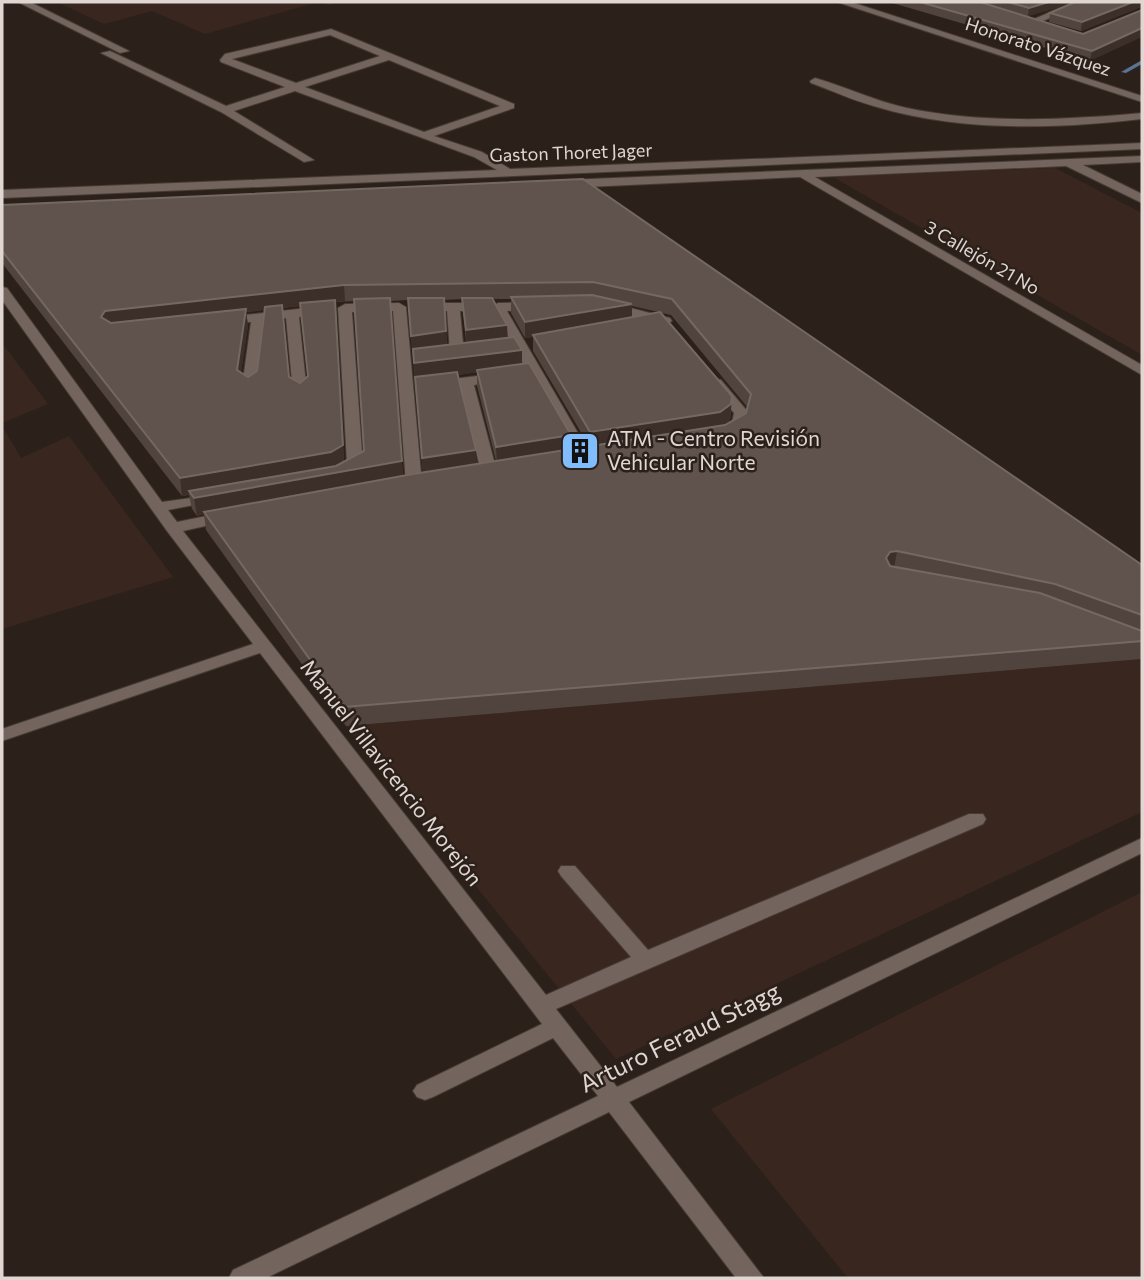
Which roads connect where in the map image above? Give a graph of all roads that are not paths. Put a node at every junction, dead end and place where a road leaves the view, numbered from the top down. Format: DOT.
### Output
graph roads {
  1 [pos="23,2"];
  2 [pos="842,2"];
  3 [pos="1081,2"];
  4 [pos="1018,19"];
  5 [pos="1030,23"];
  6 [pos="1054,30"];
  7 [pos="106,53"];
  8 [pos="390,55"];
  9 [pos="137,57"];
  10 [pos="816,81"];
  11 [pos="296,87"];
  12 [pos="1142,99"];
  13 [pos="225,110"];
  14 [pos="1142,116"];
  15 [pos="423,136"];
  16 [pos="1142,146"];
  17 [pos="1142,159"];
  18 [pos="308,160"];
  19 [pos="1068,162"];
  20 [pos="508,173"];
  21 [pos="804,175"];
  22 [pos="555,184"];
  23 [pos="513,186"];
  24 [pos="2,194"];
  25 [pos="1142,199"];
  26 [pos="2,206"];
  27 [pos="2,291"];
  28 [pos="592,304"];
  29 [pos="544,305"];
  30 [pos="398,307"];
  31 [pos="453,307"];
  32 [pos="498,307"];
  33 [pos="345,308"];
  34 [pos="292,313"];
  35 [pos="258,317"];
  36 [pos="205,323"];
  37 [pos="625,327"];
  38 [pos="457,353"];
  39 [pos="707,371"];
  40 [pos="1142,371"];
  41 [pos="537,372"];
  42 [pos="466,381"];
  43 [pos="248,387"];
  44 [pos="406,388"];
  45 [pos="300,393"];
  46 [pos="712,437"];
  47 [pos="584,457"];
  48 [pos="489,472"];
  49 [pos="324,478"];
  50 [pos="413,484"];
  51 [pos="230,494"];
  52 [pos="158,507"];
  53 [pos="243,514"];
  54 [pos="173,528"];
  55 [pos="265,646"];
  56 [pos="2,735"];
  57 [pos="976,819"];
  58 [pos="1142,845"];
  59 [pos="568,871"];
  60 [pos="645,960"];
  61 [pos="542,1006"];
  62 [pos="558,1026"];
  63 [pos="425,1091"];
  64 [pos="614,1098"];
  65 [pos="242,1278"];
  66 [pos="751,1278"];
  1 -- 9 [label="street"];
  2 -- 12 [label="street, Honorato Vázquez"];
  3 -- 5 [label="street"];
  4 -- 5 [label="street"];
  5 -- 6 [label="street"];
  7 -- 13 [label="street"];
  8 -- 11 [label="street"];
  8 -- 11 [label="street"];
  8 -- 15 [label="street"];
  10 -- 14 [label="street"];
  11 -- 13 [label="street"];
  11 -- 15 [label="street"];
  13 -- 18 [label="street"];
  15 -- 20 [label="street"];
  16 -- 20 [label="street, Gaston Thoret Jager"];
  17 -- 19 [label="street, Gaston Thoret Jager"];
  19 -- 21 [label="street, Gaston Thoret Jager"];
  19 -- 25 [label="street"];
  20 -- 24 [label="street, Gaston Thoret Jager"];
  21 -- 22 [label="street, Gaston Thoret Jager"];
  21 -- 40 [label="street, 3 Callejón 21 No"];
  23 -- 26 [label="street, Gaston Thoret Jager"];
  27 -- 52 [label="street, Manuel Villavicencio Morejón"];
  28 -- 37 [label="street"];
  29 -- 32 [label="street"];
  30 -- 31 [label="street"];
  30 -- 33 [label="street"];
  30 -- 44 [label="street"];
  31 -- 32 [label="street"];
  31 -- 38 [label="street"];
  32 -- 41 [label="street"];
  33 -- 34 [label="street"];
  33 -- 49 [label="street"];
  34 -- 35 [label="street"];
  34 -- 45 [label="street"];
  35 -- 36 [label="street"];
  35 -- 43 [label="street"];
  39 -- 46 [label="street"];
  41 -- 42 [label="street"];
  41 -- 47 [label="street"];
  42 -- 44 [label="street"];
  42 -- 48 [label="street"];
  44 -- 50 [label="street"];
  51 -- 52 [label="street"];
  52 -- 54 [label="street, Manuel Villavicencio Morejón"];
  53 -- 54 [label="street"];
  54 -- 55 [label="street, Manuel Villavicencio Morejón"];
  55 -- 56 [label="street"];
  55 -- 61 [label="street, Manuel Villavicencio Morejón"];
  57 -- 60 [label="street"];
  58 -- 64 [label="street, Arturo Feraud Stagg"];
  59 -- 60 [label="street"];
  60 -- 61 [label="street"];
  61 -- 62 [label="street, Manuel Villavicencio Morejón"];
  62 -- 63 [label="street"];
  62 -- 64 [label="street, Manuel Villavicencio Morejón"];
  64 -- 65 [label="street, Arturo Feraud Stagg"];
  64 -- 66 [label="street, Manuel Villavicencio Morejón"];
}
